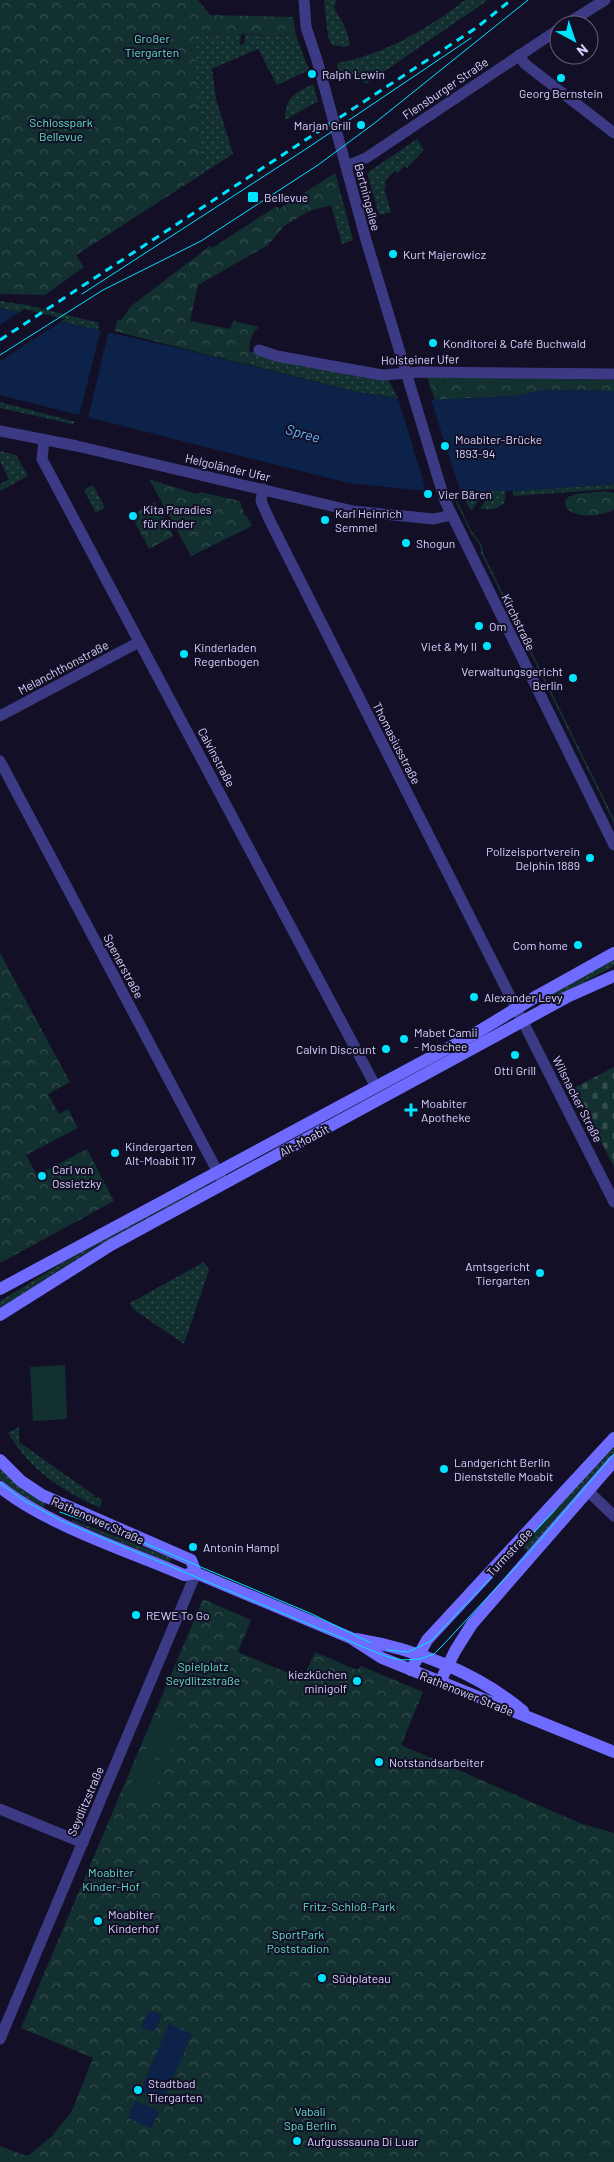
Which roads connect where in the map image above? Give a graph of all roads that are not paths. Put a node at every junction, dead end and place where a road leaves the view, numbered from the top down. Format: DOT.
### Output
graph roads {
  1 [pos="304,0"];
  2 [pos="604,0"];
  3 [pos="581,15"];
  4 [pos="549,36"];
  5 [pos="519,55"];
  6 [pos="614,134"];
  7 [pos="346,166"];
  8 [pos="259,350"];
  9 [pos="406,374"];
  10 [pos="614,374"];
  11 [pos="0,431"];
  12 [pos="44,440"];
  13 [pos="263,489"];
  14 [pos="442,491"];
  15 [pos="451,515"];
  16 [pos="139,642"];
  17 [pos="0,716"];
  18 [pos="0,761"];
  19 [pos="614,845"];
  20 [pos="614,953"];
  21 [pos="614,976"];
  22 [pos="516,1008"];
  23 [pos="523,1022"];
  24 [pos="376,1086"];
  25 [pos="218,1171"];
  26 [pos="224,1184"];
  27 [pos="614,1202"];
  28 [pos="0,1289"];
  29 [pos="0,1315"];
  30 [pos="614,1438"];
  31 [pos="0,1460"];
  32 [pos="614,1461"];
  33 [pos="0,1487"];
  34 [pos="588,1490"];
  35 [pos="614,1516"];
  36 [pos="196,1574"];
  37 [pos="351,1638"];
  38 [pos="418,1656"];
  39 [pos="447,1667"];
  40 [pos="411,1670"];
  41 [pos="440,1682"];
  42 [pos="531,1718"];
  43 [pos="614,1752"];
  44 [pos="0,1809"];
  45 [pos="83,1843"];
  46 [pos="0,2039"];
  1 -- 7 [label="street, Bartningallee"];
  2 -- 3 [label="street"];
  4 -- 5 [label="street, Flensburger Straße"];
  5 -- 6 [label="street"];
  5 -- 7 [label="street, Flensburger Straße"];
  7 -- 9 [label="street, Bartningallee"];
  8 -- 9 [label="street, Holsteiner Ufer"];
  9 -- 10 [label="street, Holsteiner Ufer"];
  9 -- 14 [label="street, Bartningallee"];
  11 -- 12 [label="street, Helgoländer Ufer"];
  12 -- 13 [label="street, Helgoländer Ufer"];
  12 -- 16 [label="street, Calvinstraße"];
  13 -- 15 [label="street, Helgoländer Ufer"];
  13 -- 22 [label="street, Thomasiusstraße"];
  14 -- 15 [label="street, Kirchstraße"];
  15 -- 19 [label="street, Kirchstraße"];
  16 -- 17 [label="street, Melanchthonstraße"];
  16 -- 24 [label="street, Calvinstraße"];
  18 -- 25 [label="street, Spenerstraße"];
  20 -- 22 [label="main road, Alt-Moabit"];
  21 -- 23 [label="main road, Alt-Moabit"];
  22 -- 23 [label="street, Wilsnacker Straße"];
  22 -- 24 [label="main road, Alt-Moabit"];
  23 -- 26 [label="main road, Alt-Moabit"];
  23 -- 27 [label="street, Wilsnacker Straße"];
  24 -- 25 [label="main road, Alt-Moabit"];
  25 -- 26 [label="street, Spenerstraße"];
  25 -- 28 [label="main road, Alt-Moabit"];
  26 -- 29 [label="main road, Alt-Moabit"];
  30 -- 38 [label="main road, Turmstraße"];
  31 -- 36 [label="main road, Rathenower Straße"];
  32 -- 34 [label="main road, Turmstraße"];
  33 -- 36 [label="main road, Rathenower Straße"];
  34 -- 35 [label="street"];
  34 -- 39 [label="main road, Turmstraße"];
  36 -- 37 [label="main road, Rathenower Straße"];
  36 -- 45 [label="street, Seydlitzstraße"];
  37 -- 38 [label="main road, Rathenower Straße"];
  37 -- 40 [label="main road, Rathenower Straße"];
  38 -- 39 [label="main road, Rathenower Straße"];
  38 -- 40 [label="main road, Turmstraße"];
  39 -- 41 [label="main road, Turmstraße"];
  39 -- 42 [label="main road, Rathenower Straße"];
  40 -- 41 [label="main road, Rathenower Straße"];
  41 -- 42 [label="main road, Rathenower Straße"];
  42 -- 43 [label="main road, Rathenower Straße"];
  44 -- 45 [label="street"];
  45 -- 46 [label="street, Seydlitzstraße"];
}
